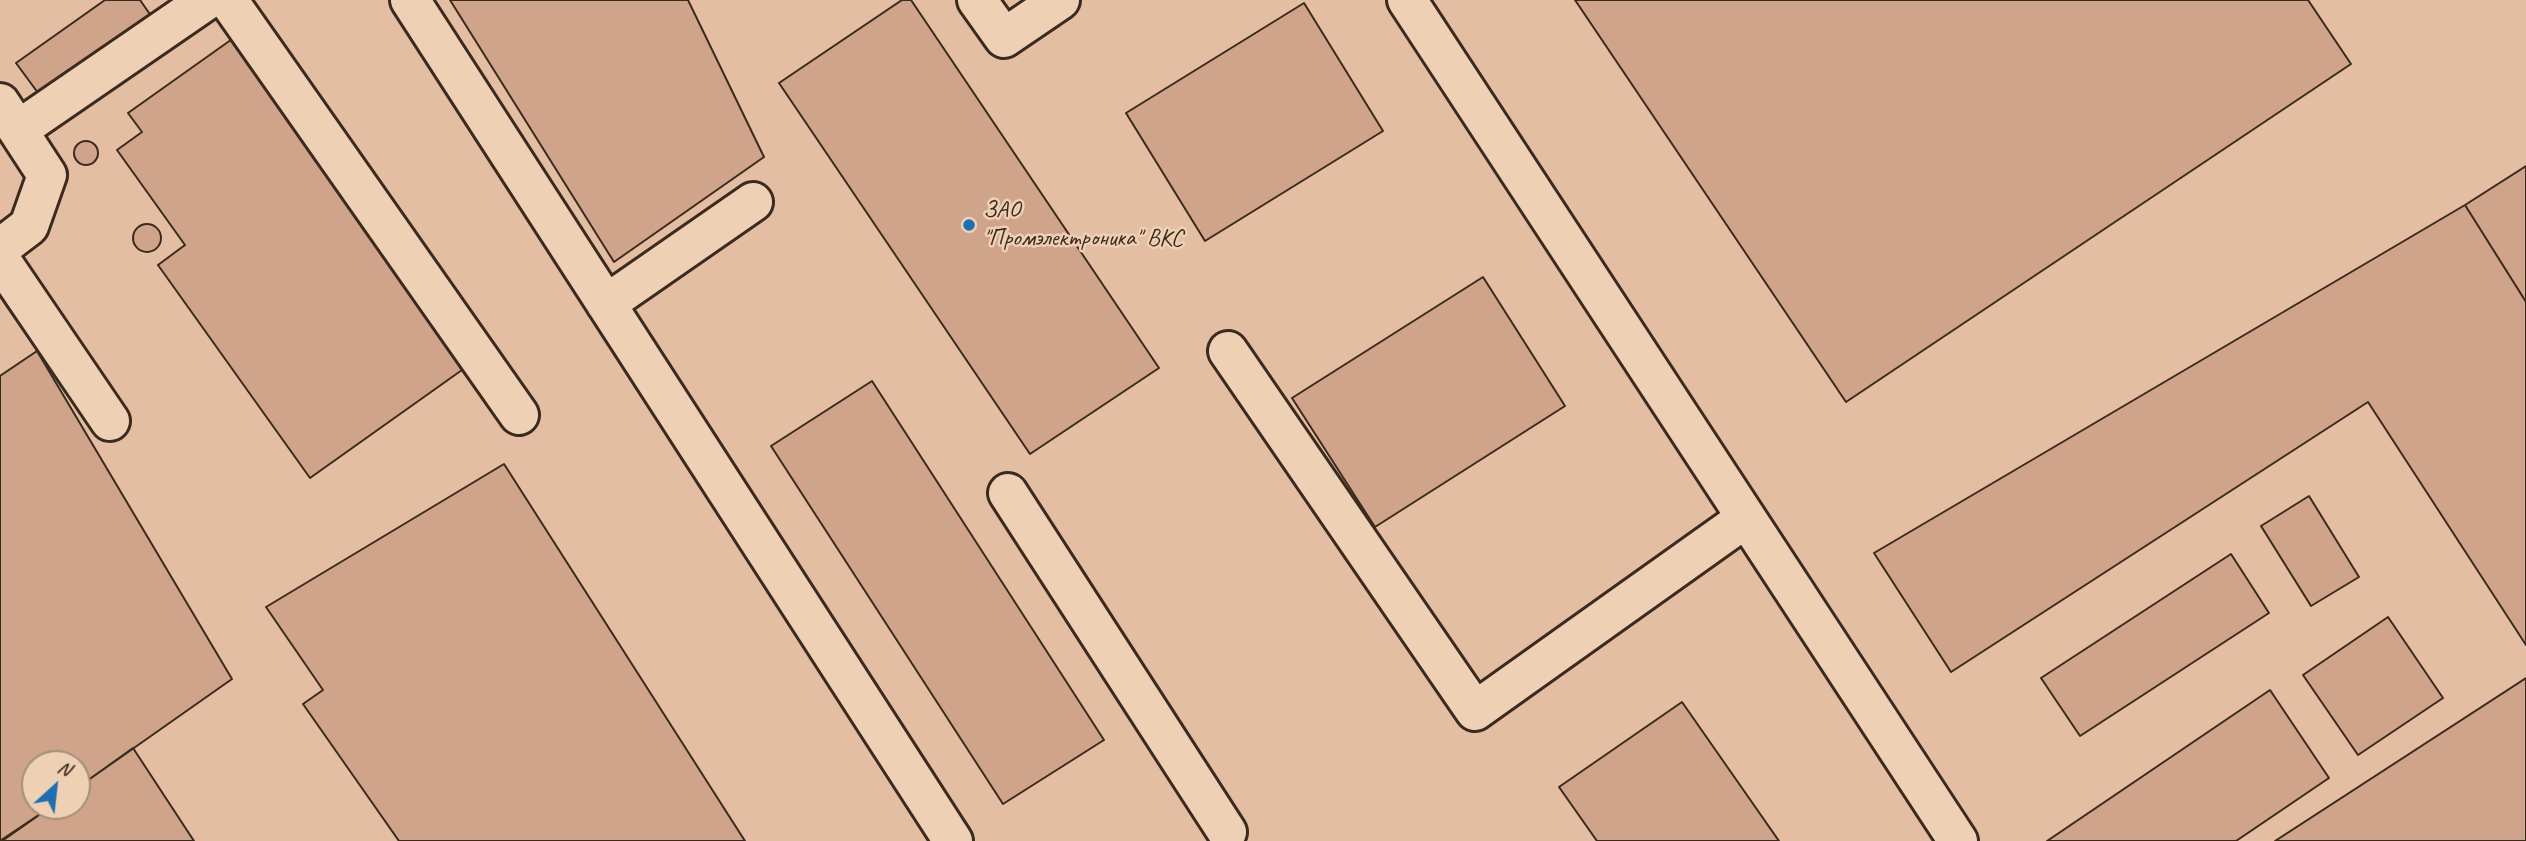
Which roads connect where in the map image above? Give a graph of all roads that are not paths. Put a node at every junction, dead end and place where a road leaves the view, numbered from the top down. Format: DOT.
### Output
graph roads {
  1 [pos="207,0"];
  2 [pos="228,0"];
  3 [pos="410,0"];
  4 [pos="977,0"];
  5 [pos="1060,0"];
  6 [pos="1407,0"];
  7 [pos="9,117"];
  8 [pos="753,202"];
  9 [pos="0,248"];
  10 [pos="0,258"];
  11 [pos="606,304"];
  12 [pos="1228,351"];
  13 [pos="519,415"];
  14 [pos="110,421"];
  15 [pos="1008,493"];
  16 [pos="1746,518"];
  17 [pos="1223,838"];
  18 [pos="953,841"];
  19 [pos="1958,841"];
  1 -- 7 [label="lane"];
  2 -- 13 [label="lane"];
  3 -- 11 [label="lane"];
  4 -- 5 [label="lane"];
  6 -- 16 [label="lane"];
  7 -- 9 [label="lane"];
  8 -- 11 [label="lane"];
  10 -- 14 [label="lane"];
  11 -- 18 [label="lane"];
  12 -- 16 [label="lane"];
  15 -- 17 [label="lane"];
  16 -- 19 [label="lane"];
}
